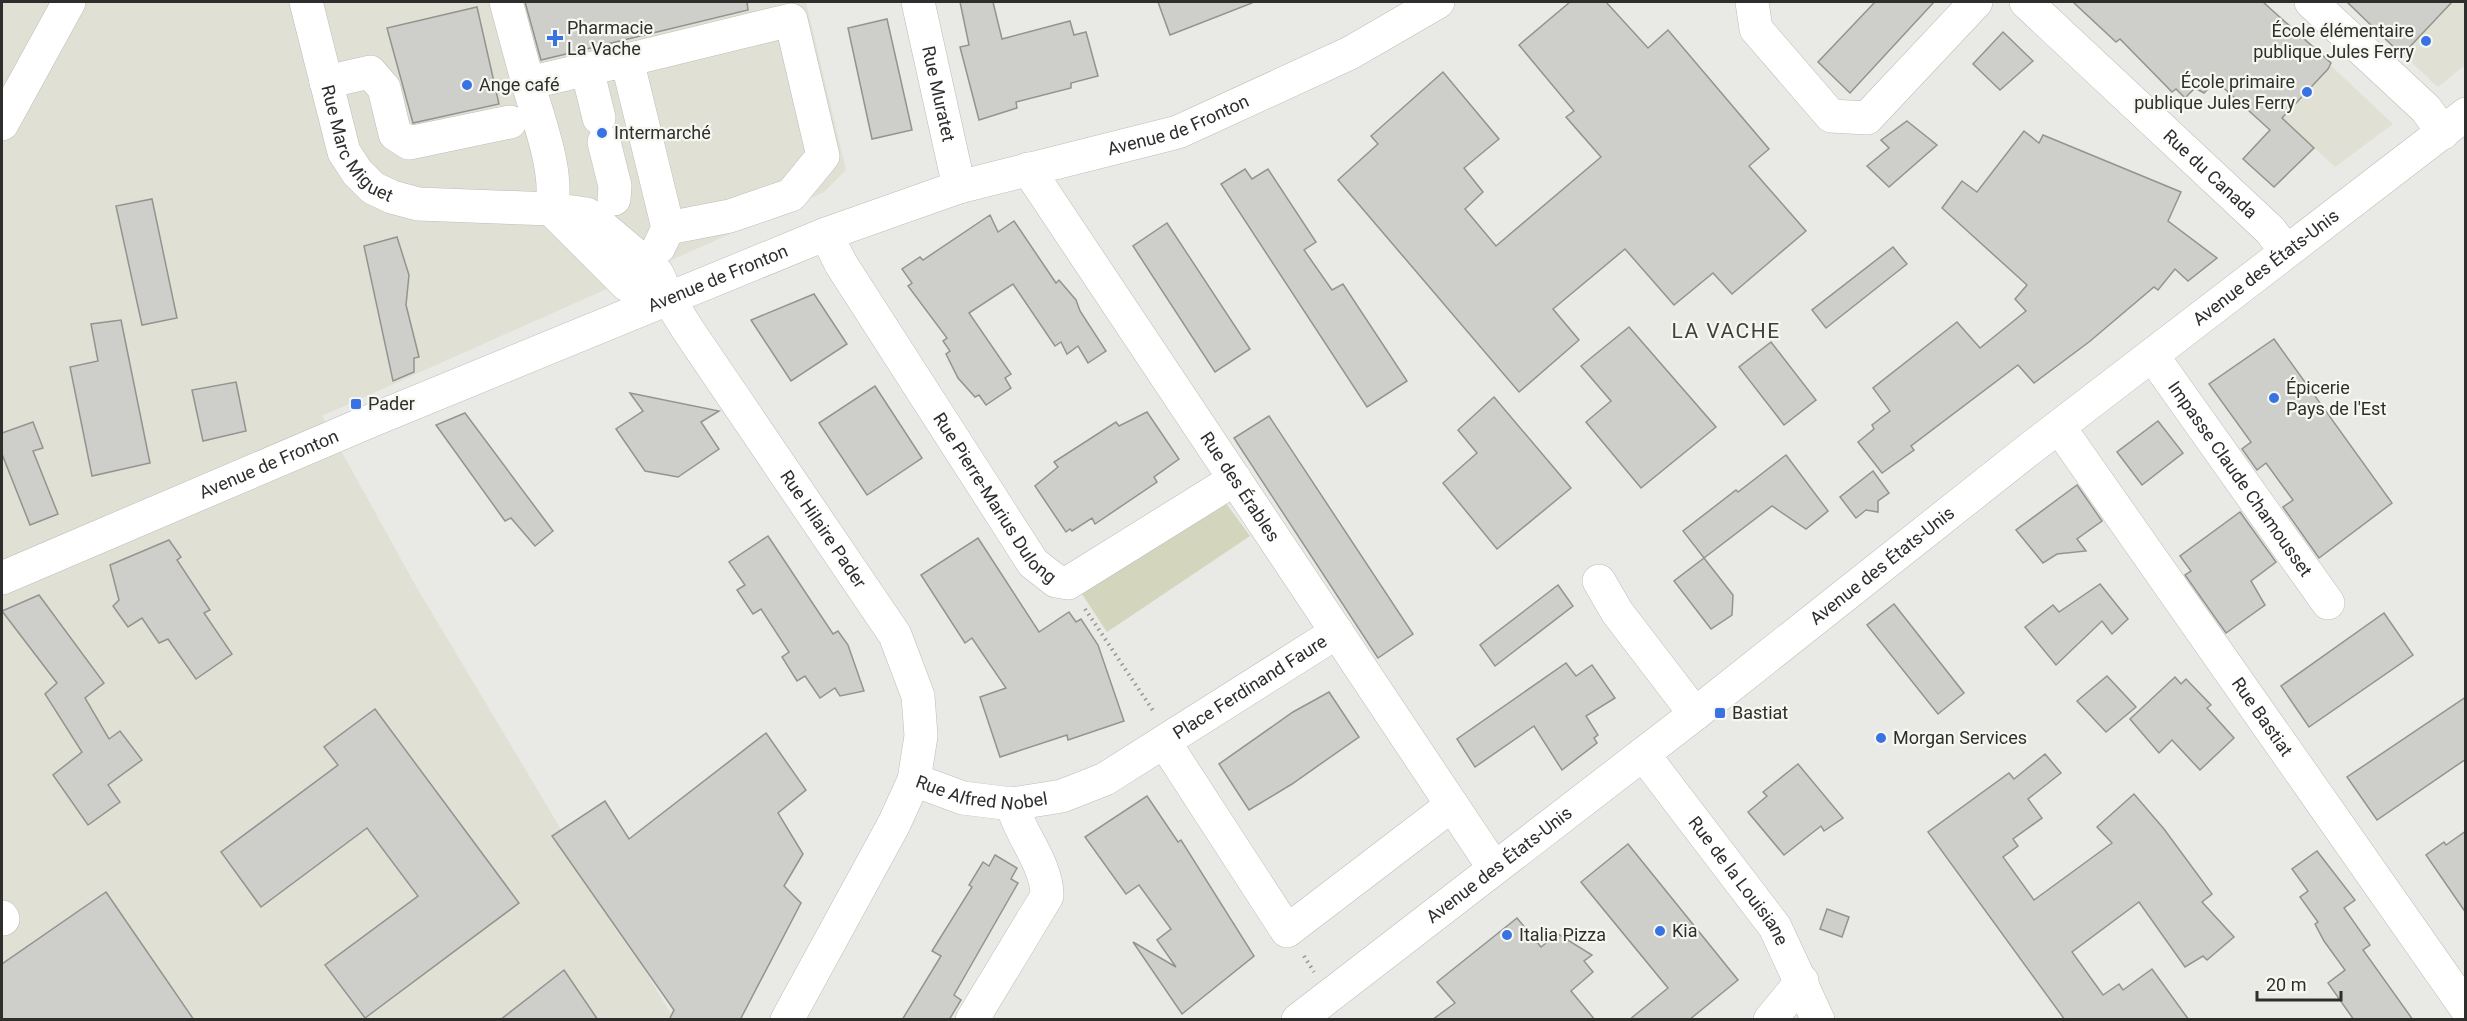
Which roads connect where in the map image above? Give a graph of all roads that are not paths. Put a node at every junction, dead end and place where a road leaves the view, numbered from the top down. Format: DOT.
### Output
graph roads {
  1 [pos="69,2"];
  2 [pos="306,2"];
  3 [pos="506,2"];
  4 [pos="918,2"];
  5 [pos="1438,2"];
  6 [pos="1752,2"];
  7 [pos="1976,2"];
  8 [pos="2026,2"];
  9 [pos="2312,2"];
  10 [pos="788,11"];
  11 [pos="627,60"];
  12 [pos="587,69"];
  13 [pos="326,82"];
  14 [pos="528,83"];
  15 [pos="510,122"];
  16 [pos="2454,123"];
  17 [pos="2,124"];
  18 [pos="1028,169"];
  19 [pos="959,187"];
  20 [pos="614,199"];
  21 [pos="551,209"];
  22 [pos="668,228"];
  23 [pos="826,234"];
  24 [pos="2286,251"];
  25 [pos="662,285"];
  26 [pos="2152,355"];
  27 [pos="2058,427"];
  28 [pos="1235,479"];
  29 [pos="2,578"];
  30 [pos="1599,581"];
  31 [pos="2328,603"];
  32 [pos="1337,632"];
  33 [pos="1695,714"];
  34 [pos="1165,743"];
  35 [pos="1643,754"];
  36 [pos="914,780"];
  37 [pos="1012,804"];
  38 [pos="1452,805"];
  39 [pos="1494,868"];
  40 [pos="1802,981"];
  41 [pos="2466,1008"];
  42 [pos="788,1020"];
  43 [pos="972,1020"];
  44 [pos="1298,1020"];
  45 [pos="1770,1020"];
  46 [pos="1818,1020"];
  1 -- 17 [label="street"];
  2 -- 13 [label="street, Rue Marc Miguet"];
  3 -- 14 [label="street"];
  4 -- 19 [label="street, Rue Muratet"];
  5 -- 18 [label="street, Avenue de Fronton"];
  6 -- 7 [label="street"];
  8 -- 24 [label="street, Rue du Canada"];
  9 -- 16 [label="street"];
  10 -- 11 [label="street"];
  10 -- 22 [label="street"];
  11 -- 12 [label="street"];
  11 -- 22 [label="street"];
  12 -- 14 [label="street"];
  12 -- 20 [label="street"];
  13 -- 15 [label="street"];
  13 -- 21 [label="street, Rue Marc Miguet"];
  14 -- 21 [label="street"];
  16 -- 24 [label="street, Avenue des États-Unis"];
  18 -- 19 [label="street, Avenue de Fronton"];
  18 -- 28 [label="street, Rue des Érables"];
  19 -- 23 [label="street, Avenue de Fronton"];
  21 -- 25 [label="street"];
  22 -- 25 [label="street"];
  23 -- 25 [label="street, Avenue de Fronton"];
  23 -- 28 [label="street, Rue Pierre-Marius Dulong"];
  24 -- 26 [label="street, Avenue des États-Unis"];
  25 -- 29 [label="street, Avenue de Fronton"];
  25 -- 36 [label="street, Rue Hilaire Pader"];
  26 -- 27 [label="street, Avenue des États-Unis"];
  26 -- 31 [label="street, Impasse Claude Chamousset"];
  27 -- 33 [label="street, Avenue des États-Unis"];
  27 -- 41 [label="street, Rue Bastiat"];
  28 -- 32 [label="street, Rue des Érables"];
  30 -- 33 [label="street"];
  32 -- 34 [label="street, Place Ferdinand Faure"];
  32 -- 38 [label="street, Rue des Érables"];
  33 -- 35 [label="street, Avenue des États-Unis"];
  34 -- 37 [label="street, Rue Alfred Nobel"];
  34 -- 38 [label="street"];
  35 -- 39 [label="street, Avenue des États-Unis"];
  35 -- 40 [label="street, Rue de la Louisiane"];
  36 -- 37 [label="street, Rue Alfred Nobel"];
  36 -- 42 [label="street, Rue Alfred Nobel"];
  37 -- 43 [label="street"];
  38 -- 39 [label="street, Rue des Érables"];
  39 -- 44 [label="street, Avenue des États-Unis"];
  40 -- 45 [label="street"];
  40 -- 46 [label="street, Rue de la Louisiane"];
}
